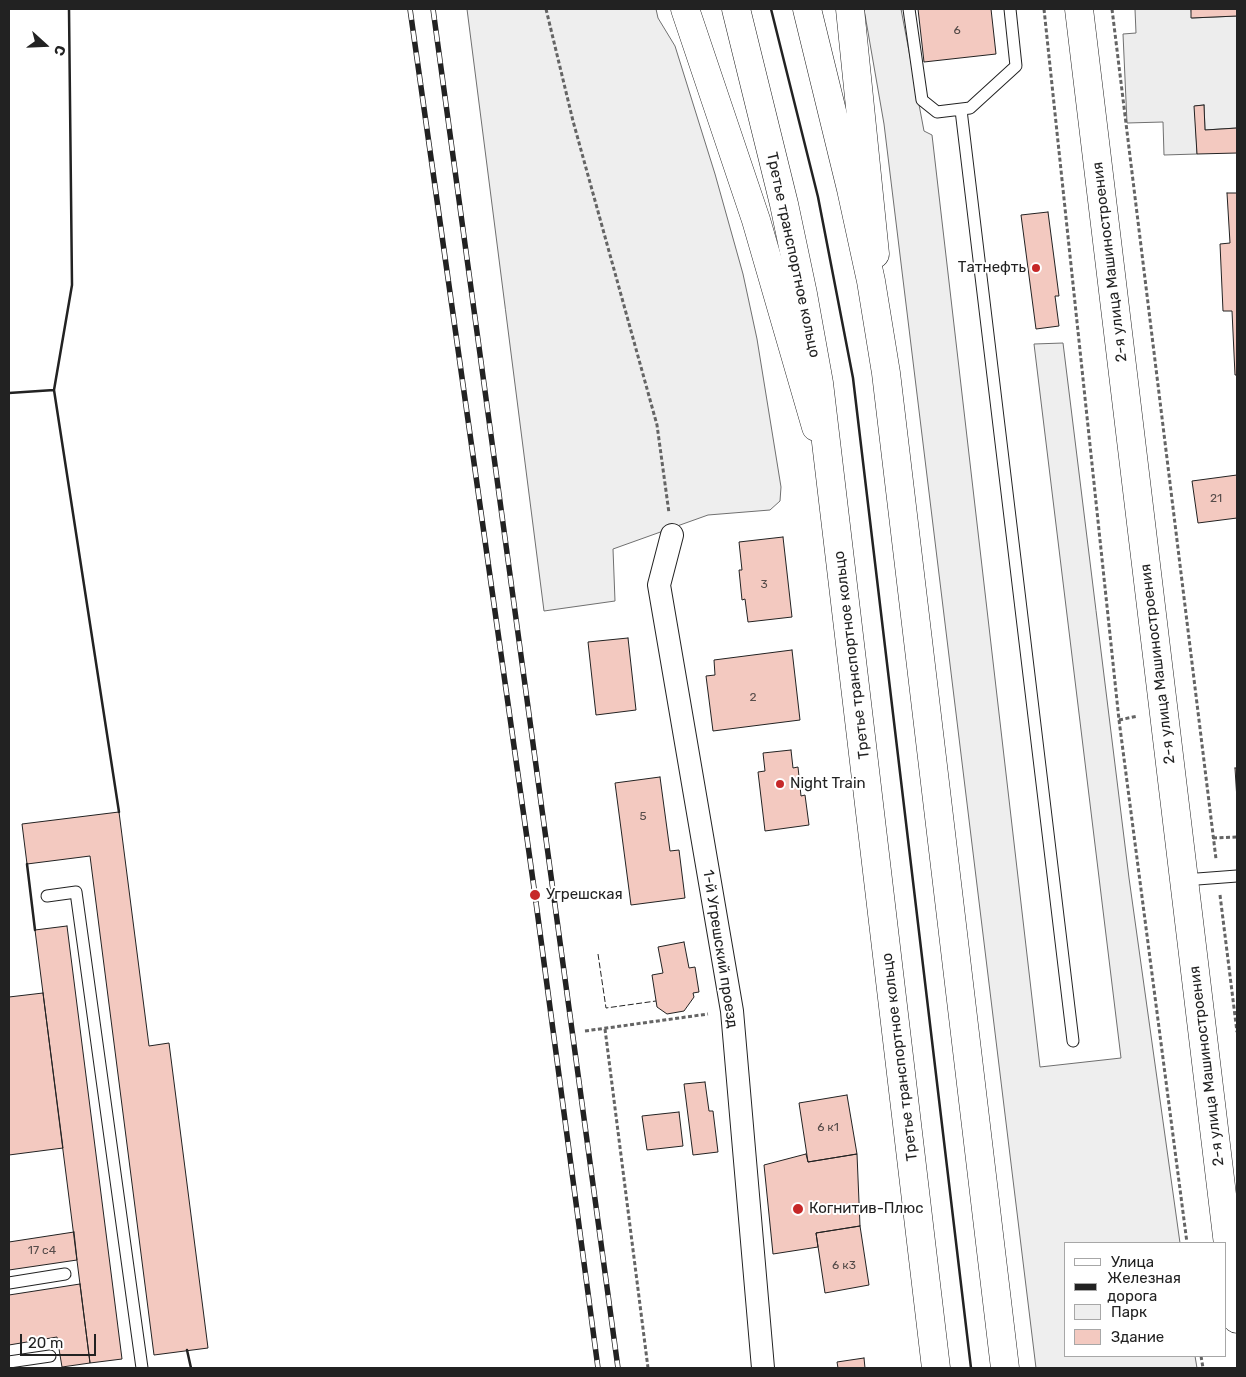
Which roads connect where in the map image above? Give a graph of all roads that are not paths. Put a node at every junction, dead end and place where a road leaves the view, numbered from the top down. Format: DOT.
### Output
graph roads {
  1 [pos="685,9"];
  2 [pos="736,9"];
  3 [pos="807,9"];
  4 [pos="850,9"];
  5 [pos="909,9"];
  6 [pos="1010,9"];
  7 [pos="1079,9"];
  8 [pos="961,110"];
  9 [pos="886,373"];
  10 [pos="834,506"];
  11 [pos="672,534"];
  12 [pos="1237,876"];
  13 [pos="1184,880"];
  14 [pos="47,896"];
  15 [pos="1073,1041"];
  16 [pos="65,1274"];
  17 [pos="9,1283"];
  18 [pos="1237,1319"];
  19 [pos="50,1356"];
  20 [pos="9,1362"];
  21 [pos="142,1368"];
  22 [pos="764,1368"];
  23 [pos="936,1368"];
  24 [pos="1005,1368"];
  1 -- 10 [label="main road"];
  2 -- 10 [label="main road, Третье транспортное кольцо"];
  3 -- 9 [label="main road"];
  4 -- 9 [label="main road"];
  5 -- 8 [label="lane"];
  6 -- 8 [label="lane"];
  7 -- 13 [label="main road, 2-я улица Машиностроения"];
  8 -- 15 [label="lane"];
  9 -- 24 [label="main road"];
  10 -- 23 [label="main road, Третье транспортное кольцо"];
  11 -- 22 [label="street, 1-й Угрешский проезд"];
  12 -- 13 [label="lane"];
  13 -- 18 [label="main road, 2-я улица Машиностроения"];
  14 -- 21 [label="lane"];
  16 -- 17 [label="lane"];
  19 -- 20 [label="lane"];
}
